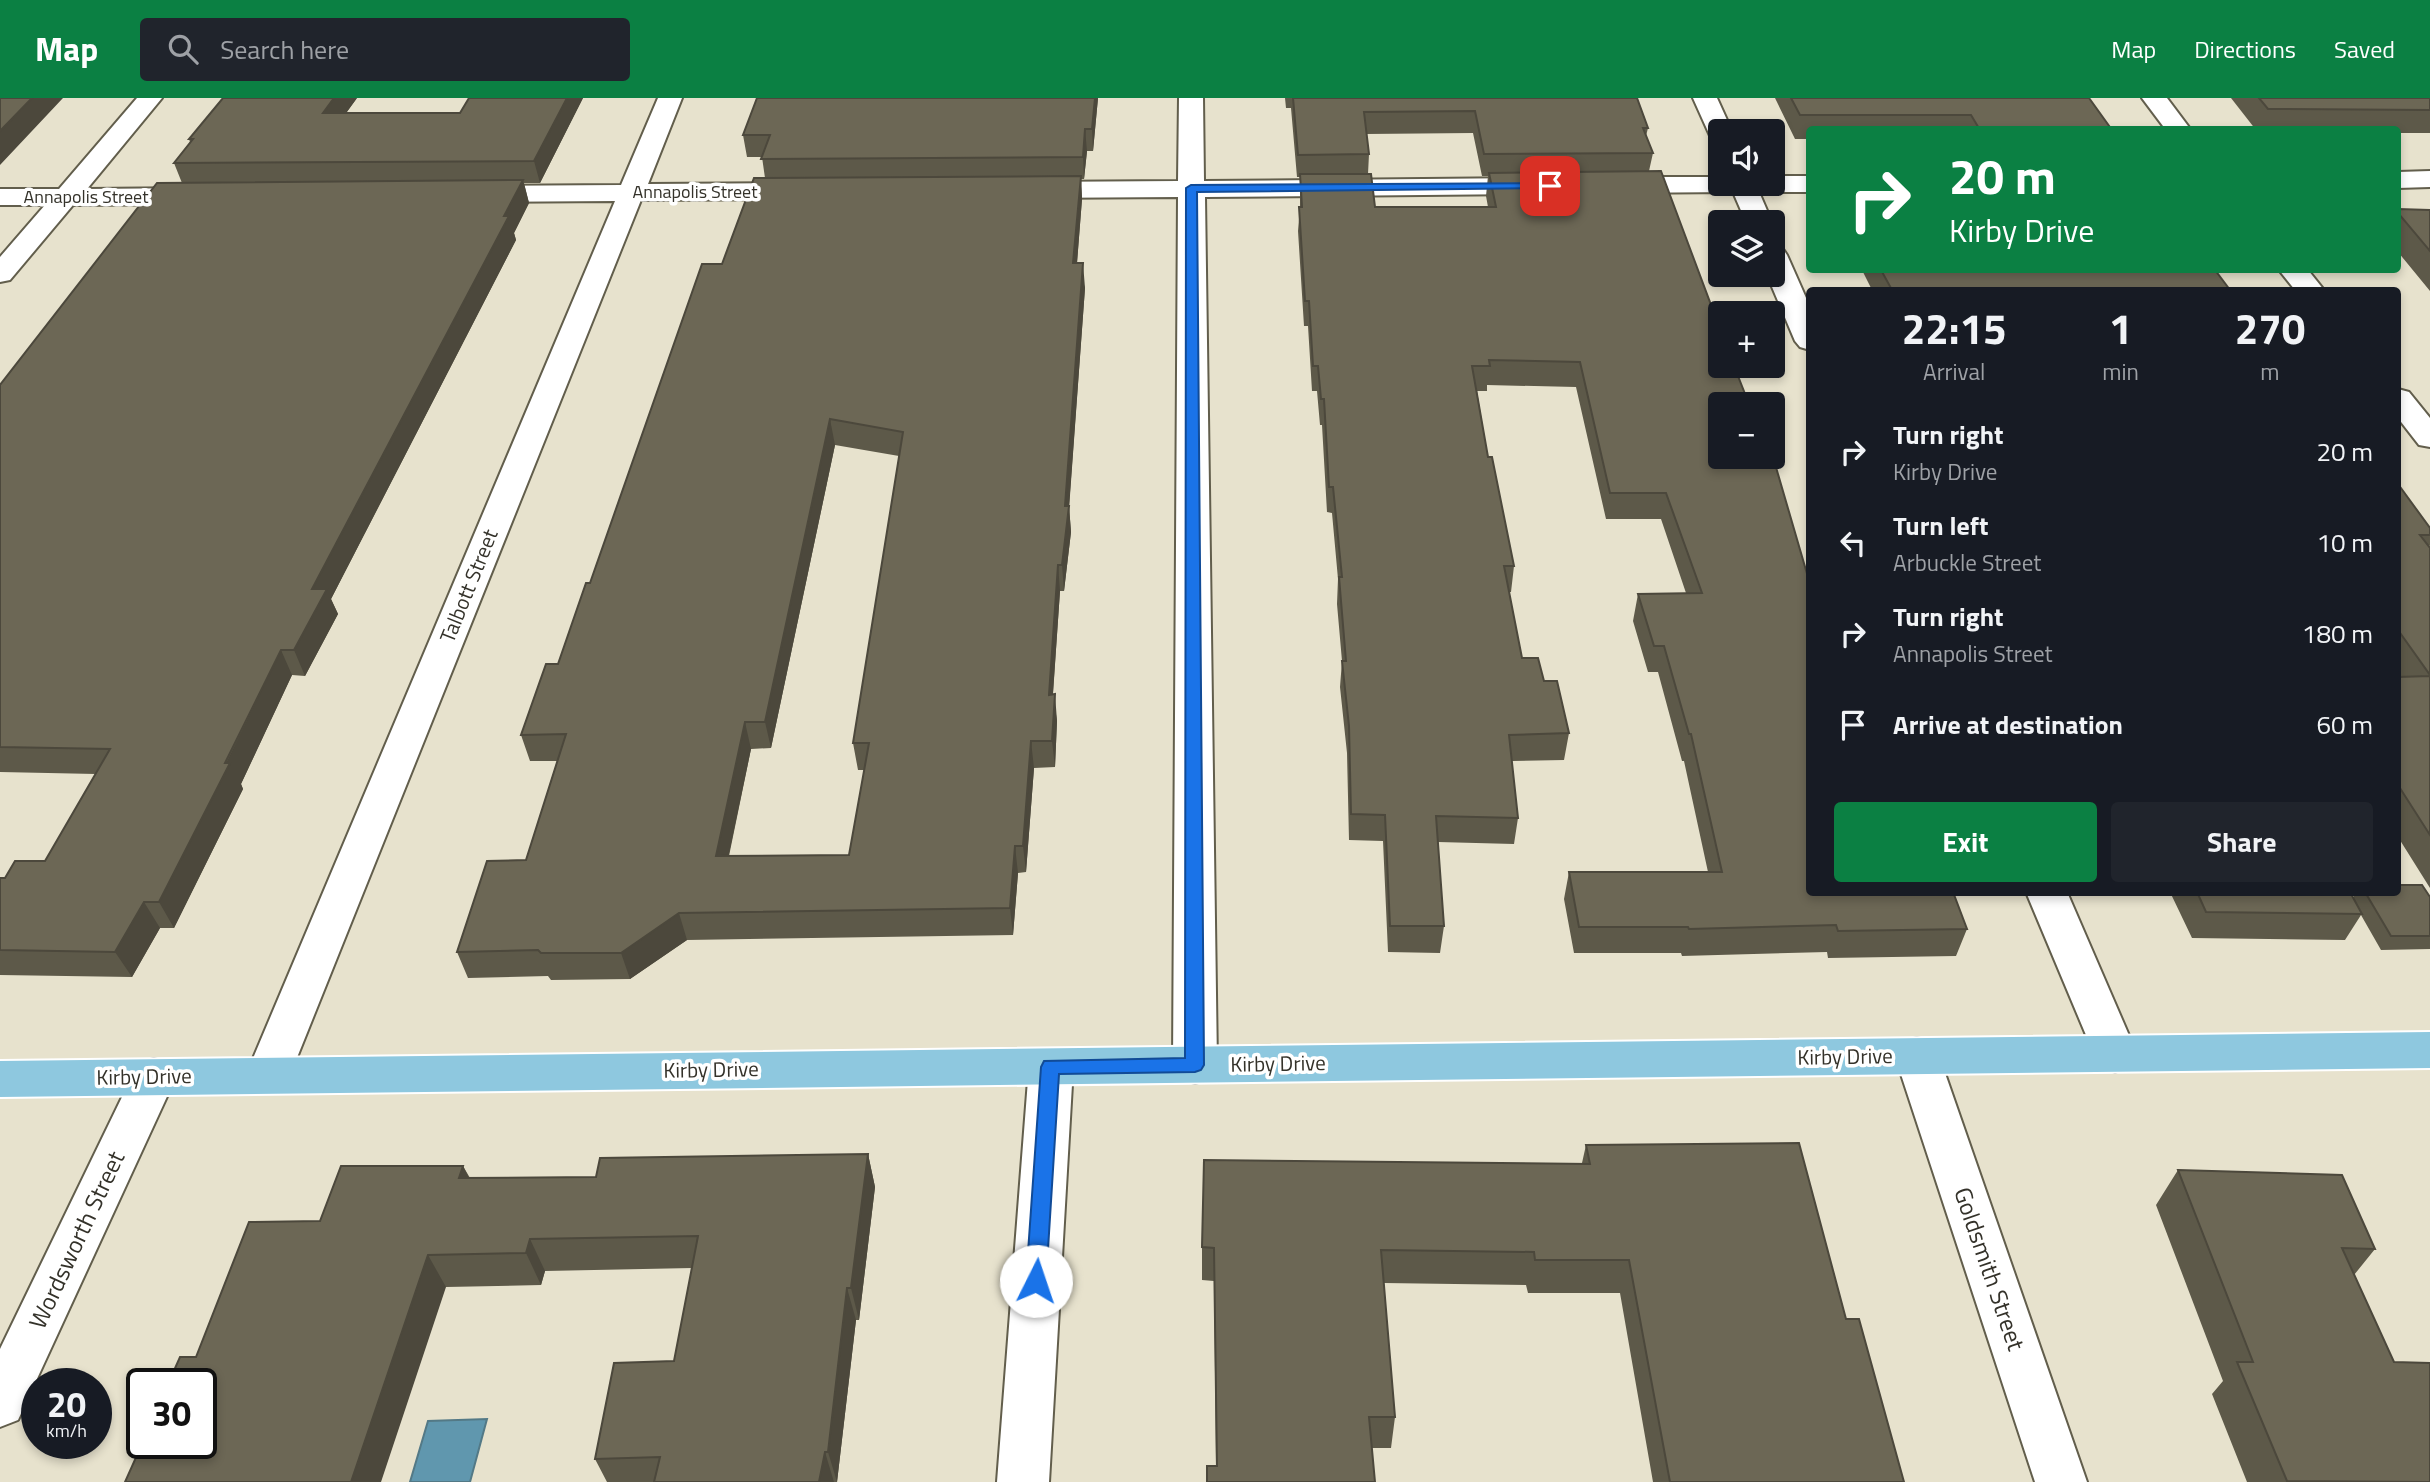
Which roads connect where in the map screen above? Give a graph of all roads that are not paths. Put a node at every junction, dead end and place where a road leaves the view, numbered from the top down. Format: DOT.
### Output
graph roads {
  1 [pos="150,98"];
  2 [pos="670,98"];
  3 [pos="1191,98"];
  4 [pos="1705,98"];
  5 [pos="2154,98"];
  6 [pos="1714,119"];
  7 [pos="2176,126"];
  8 [pos="2430,179"];
  9 [pos="2401,180"];
  10 [pos="1708,184"];
  11 [pos="1785,184"];
  12 [pos="1806,184"];
  13 [pos="1563,186"];
  14 [pos="1591,186"];
  15 [pos="1191,188"];
  16 [pos="1000,190"];
  17 [pos="822,191"];
  18 [pos="631,192"];
  19 [pos="452,194"];
  20 [pos="218,195"];
  21 [pos="0,197"];
  22 [pos="66,197"];
  23 [pos="2296,273"];
  24 [pos="0,274"];
  25 [pos="1785,283"];
  26 [pos="2307,287"];
  27 [pos="1806,332"];
  28 [pos="2401,402"];
  29 [pos="2430,438"];
  30 [pos="2048,896"];
  31 [pos="2430,1050"];
  32 [pos="2115,1054"];
  33 [pos="1917,1056"];
  34 [pos="1195,1065"];
  35 [pos="1051,1067"];
  36 [pos="268,1075"];
  37 [pos="154,1077"];
  38 [pos="0,1079"];
  39 [pos="0,1403"];
  40 [pos="1023,1482"];
  41 [pos="2061,1482"];
  1 -- 22 [label="street"];
  2 -- 18 [label="street, Talbott Street"];
  3 -- 15 [label="street"];
  4 -- 6 [label="street"];
  5 -- 7 [label="street"];
  8 -- 9 [label="street"];
  10 -- 14 [label="street"];
  11 -- 12 [label="street"];
  13 -- 15 [label="street"];
  15 -- 16 [label="street"];
  15 -- 34 [label="street"];
  17 -- 18 [label="street, Annapolis Street"];
  18 -- 19 [label="street, Annapolis Street"];
  18 -- 36 [label="street, Talbott Street"];
  20 -- 22 [label="street, Annapolis Street"];
  21 -- 22 [label="street, Annapolis Street"];
  22 -- 24 [label="street"];
  23 -- 26 [label="street"];
  25 -- 27 [label="street"];
  28 -- 29 [label="street"];
  30 -- 32 [label="street"];
  31 -- 32 [label="main road, Kirby Drive"];
  32 -- 33 [label="main road, Kirby Drive"];
  33 -- 34 [label="main road, Kirby Drive"];
  33 -- 41 [label="street, Goldsmith Street"];
  34 -- 35 [label="main road, Kirby Drive"];
  35 -- 36 [label="main road, Kirby Drive"];
  35 -- 40 [label="street"];
  36 -- 37 [label="main road, Kirby Drive"];
  37 -- 38 [label="main road, Kirby Drive"];
  37 -- 39 [label="street, Wordsworth Street"];
}
